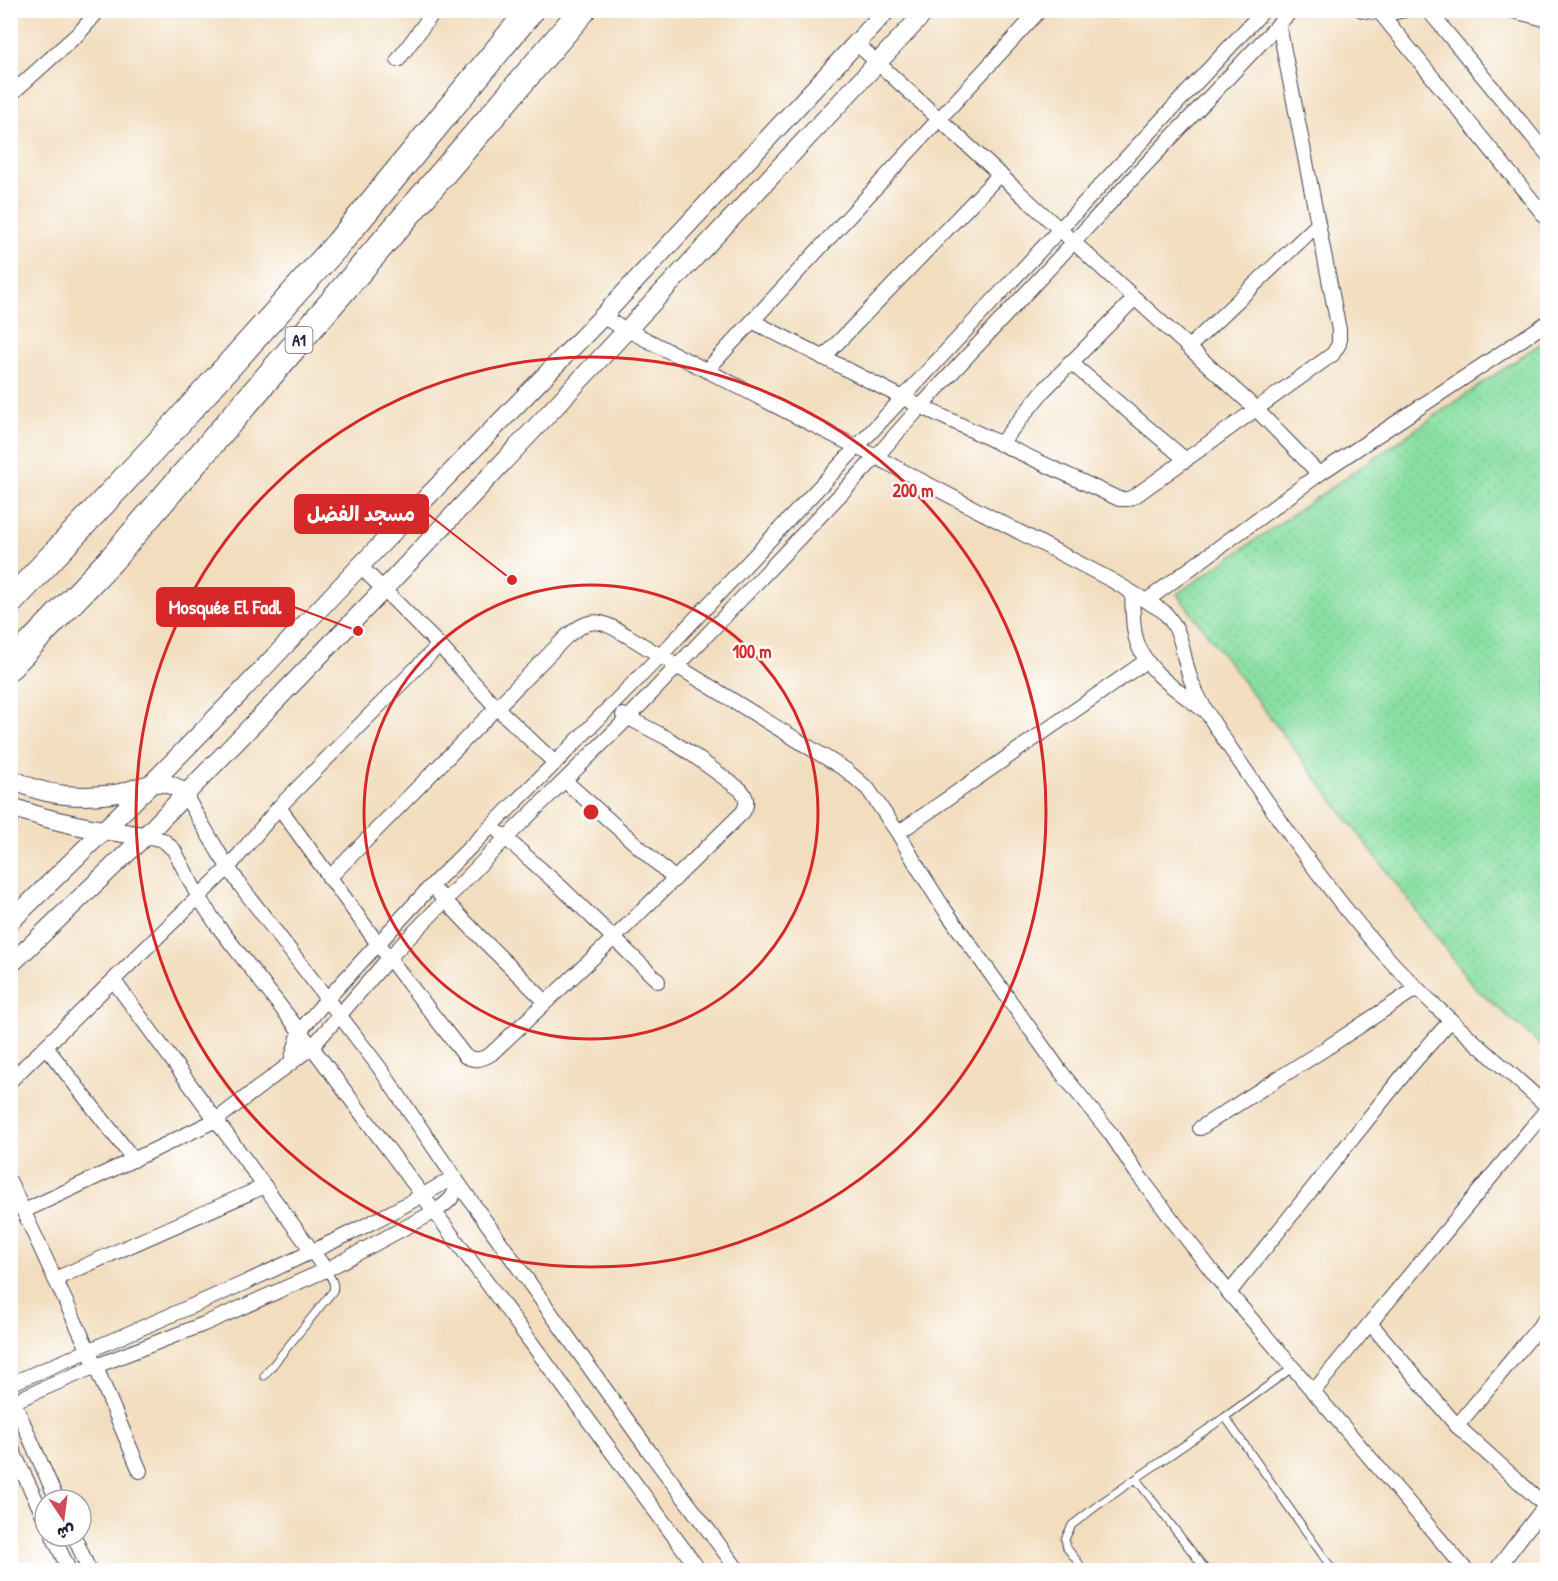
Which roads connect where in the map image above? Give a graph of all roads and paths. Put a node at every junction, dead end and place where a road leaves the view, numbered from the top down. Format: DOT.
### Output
graph roads {
  1 [pos="99,10"];
  2 [pos="435,10"];
  3 [pos="531,10"];
  4 [pos="583,10"];
  5 [pos="886,10"];
  6 [pos="927,10"];
  7 [pos="1040,10"];
  8 [pos="1264,10"];
  9 [pos="1292,10"];
  10 [pos="1362,10"];
  11 [pos="1406,10"];
  12 [pos="1428,10"];
  13 [pos="1510,10"];
  14 [pos="1380,12"];
  15 [pos="1548,20"];
  16 [pos="1279,25"];
  17 [pos="855,44"];
  18 [pos="398,60"];
  19 [pos="877,63"];
  20 [pos="10,95"];
  21 [pos="939,119"];
  22 [pos="1141,142"];
  23 [pos="1156,154"];
  24 [pos="1548,155"];
  25 [pos="1000,174"];
  26 [pos="1548,220"];
  27 [pos="1318,224"];
  28 [pos="1059,229"];
  29 [pos="1075,242"];
  30 [pos="1134,299"];
  31 [pos="602,317"];
  32 [pos="752,321"];
  33 [pos="1548,322"];
  34 [pos="628,330"];
  35 [pos="1189,347"];
  36 [pos="823,358"];
  37 [pos="1070,362"];
  38 [pos="707,370"];
  39 [pos="903,398"];
  40 [pos="921,406"];
  41 [pos="1256,409"];
  42 [pos="1000,444"];
  43 [pos="857,447"];
  44 [pos="876,457"];
  45 [pos="1186,460"];
  46 [pos="1319,474"];
  47 [pos="360,566"];
  48 [pos="384,589"];
  49 [pos="1132,593"];
  50 [pos="1146,601"];
  51 [pos="10,602"];
  52 [pos="439,645"];
  53 [pos="660,656"];
  54 [pos="1146,661"];
  55 [pos="10,666"];
  56 [pos="676,666"];
  57 [pos="497,708"];
  58 [pos="610,708"];
  59 [pos="1206,712"];
  60 [pos="628,718"];
  61 [pos="555,763"];
  62 [pos="10,777"];
  63 [pos="565,781"];
  64 [pos="151,784"];
  65 [pos="185,795"];
  66 [pos="10,806"];
  67 [pos="279,807"];
  68 [pos="492,825"];
  69 [pos="103,830"];
  70 [pos="898,833"];
  71 [pos="145,836"];
  72 [pos="506,838"];
  73 [pos="228,868"];
  74 [pos="330,878"];
  75 [pos="675,879"];
  76 [pos="432,885"];
  77 [pos="199,898"];
  78 [pos="444,900"];
  79 [pos="10,922"];
  80 [pos="614,938"];
  81 [pos="378,944"];
  82 [pos="389,958"];
  83 [pos="10,965"];
  84 [pos="114,981"];
  85 [pos="658,981"];
  86 [pos="1417,988"];
  87 [pos="327,999"];
  88 [pos="546,1002"];
  89 [pos="339,1014"];
  90 [pos="1451,1020"];
  91 [pos="300,1031"];
  92 [pos="46,1047"];
  93 [pos="312,1047"];
  94 [pos="291,1061"];
  95 [pos="10,1081"];
  96 [pos="1548,1108"];
  97 [pos="216,1120"];
  98 [pos="1200,1128"];
  99 [pos="134,1160"];
  100 [pos="454,1177"];
  101 [pos="10,1182"];
  102 [pos="265,1186"];
  103 [pos="423,1196"];
  104 [pos="24,1211"];
  105 [pos="435,1212"];
  106 [pos="313,1252"];
  107 [pos="326,1270"];
  108 [pos="54,1279"];
  109 [pos="1229,1293"];
  110 [pos="1548,1316"];
  111 [pos="1370,1323"];
  112 [pos="89,1351"];
  113 [pos="96,1366"];
  114 [pos="1292,1368"];
  115 [pos="264,1376"];
  116 [pos="10,1384"];
  117 [pos="1313,1392"];
  118 [pos="12,1400"];
  119 [pos="1225,1417"];
  120 [pos="1457,1426"];
  121 [pos="10,1445"];
  122 [pos="140,1471"];
  123 [pos="1136,1479"];
  124 [pos="52,1488"];
  125 [pos="33,1494"];
  126 [pos="1547,1505"];
  127 [pos="59,1548"];
  128 [pos="79,1548"];
  129 [pos="69,1570"];
  130 [pos="89,1570"];
  131 [pos="699,1570"];
  132 [pos="738,1570"];
  133 [pos="1084,1570"];
  134 [pos="1206,1570"];
  135 [pos="1333,1570"];
  136 [pos="1466,1570"];
  137 [pos="1496,1570"];
  1 -- 20 [label="street"];
  2 -- 18 [label="street"];
  3 -- 51 [label="highway, A1"];
  4 -- 55 [label="highway, A1"];
  5 -- 17 [label="street"];
  6 -- 19 [label="street"];
  7 -- 21 [label="street"];
  8 -- 22 [label="street"];
  9 -- 16 [label="street"];
  10 -- 14 [label="street"];
  11 -- 14 [label="street"];
  12 -- 24 [label="street"];
  13 -- 15 [label="street"];
  14 -- 26 [label="street"];
  16 -- 23 [label="street"];
  16 -- 27 [label="street"];
  17 -- 19 [label="street"];
  17 -- 31 [label="street"];
  19 -- 21 [label="street"];
  19 -- 34 [label="street"];
  21 -- 25 [label="street"];
  21 -- 32 [label="street"];
  22 -- 23 [label="street"];
  22 -- 28 [label="street"];
  23 -- 29 [label="street"];
  25 -- 28 [label="street"];
  25 -- 36 [label="street"];
  27 -- 35 [label="street"];
  27 -- 41 [label="street"];
  28 -- 29 [label="street"];
  28 -- 39 [label="street"];
  29 -- 30 [label="street"];
  29 -- 40 [label="street"];
  30 -- 35 [label="street"];
  30 -- 37 [label="street"];
  31 -- 34 [label="street"];
  31 -- 47 [label="street"];
  32 -- 36 [label="street"];
  32 -- 38 [label="street"];
  33 -- 46 [label="street"];
  34 -- 38 [label="street"];
  34 -- 48 [label="street"];
  35 -- 41 [label="street"];
  36 -- 39 [label="street"];
  37 -- 42 [label="street"];
  37 -- 45 [label="street"];
  38 -- 43 [label="street"];
  39 -- 40 [label="street"];
  39 -- 43 [label="street"];
  40 -- 42 [label="street"];
  40 -- 44 [label="street"];
  41 -- 45 [label="street"];
  41 -- 46 [label="street"];
  42 -- 45 [label="street"];
  43 -- 44 [label="street"];
  43 -- 53 [label="street"];
  44 -- 49 [label="street"];
  44 -- 56 [label="street"];
  46 -- 50 [label="street"];
  47 -- 48 [label="street"];
  47 -- 64 [label="street"];
  48 -- 52 [label="street"];
  48 -- 65 [label="street"];
  49 -- 50 [label="street"];
  49 -- 54 [label="street"];
  50 -- 59 [label="street"];
  52 -- 57 [label="street"];
  52 -- 67 [label="street"];
  53 -- 56 [label="street"];
  53 -- 57 [label="street"];
  53 -- 58 [label="street"];
  54 -- 59 [label="street"];
  54 -- 70 [label="street"];
  56 -- 60 [label="street"];
  56 -- 70 [label="street"];
  57 -- 61 [label="street"];
  57 -- 74 [label="street"];
  58 -- 60 [label="street"];
  58 -- 61 [label="street"];
  59 -- 86 [label="street"];
  60 -- 63 [label="street"];
  60 -- 75 [label="street"];
  61 -- 68 [label="street"];
  62 -- 64 [label="street"];
  63 -- 72 [label="street"];
  63 -- 75 [label="street"];
  64 -- 65 [label="street"];
  64 -- 69 [label="street"];
  65 -- 71 [label="street"];
  65 -- 73 [label="street"];
  66 -- 69 [label="street"];
  67 -- 73 [label="street"];
  67 -- 74 [label="street"];
  68 -- 72 [label="street"];
  68 -- 76 [label="street"];
  69 -- 71 [label="street"];
  69 -- 79 [label="street"];
  70 -- 109 [label="street"];
  71 -- 77 [label="street"];
  71 -- 83 [label="street"];
  72 -- 78 [label="street"];
  72 -- 80 [label="street"];
  73 -- 77 [label="street"];
  73 -- 87 [label="street"];
  74 -- 81 [label="street"];
  75 -- 80 [label="street"];
  76 -- 78 [label="street"];
  76 -- 81 [label="street"];
  77 -- 84 [label="street"];
  77 -- 91 [label="street"];
  78 -- 82 [label="street"];
  78 -- 88 [label="street"];
  80 -- 85 [label="street"];
  80 -- 88 [label="street"];
  81 -- 82 [label="street"];
  81 -- 87 [label="street"];
  82 -- 88 [label="street"];
  82 -- 89 [label="street"];
  84 -- 92 [label="street"];
  84 -- 97 [label="street"];
  86 -- 90 [label="street"];
  86 -- 98 [label="street"];
  87 -- 89 [label="street"];
  87 -- 91 [label="street"];
  89 -- 93 [label="street"];
  89 -- 100 [label="street"];
  90 -- 96 [label="street"];
  90 -- 109 [label="street"];
  91 -- 93 [label="street"];
  91 -- 94 [label="street"];
  92 -- 95 [label="street"];
  92 -- 99 [label="street"];
  93 -- 94 [label="street"];
  93 -- 103 [label="street"];
  94 -- 97 [label="street"];
  96 -- 111 [label="street"];
  97 -- 99 [label="street"];
  97 -- 102 [label="street"];
  99 -- 104 [label="street"];
  100 -- 103 [label="street"];
  100 -- 105 [label="street"];
  100 -- 132 [label="street"];
  101 -- 104 [label="street"];
  102 -- 106 [label="street"];
  102 -- 108 [label="street"];
  103 -- 105 [label="street"];
  103 -- 106 [label="street"];
  104 -- 108 [label="street"];
  105 -- 107 [label="street"];
  105 -- 131 [label="street"];
  106 -- 107 [label="street"];
  106 -- 112 [label="street"];
  107 -- 113 [label="street"];
  107 -- 115 [label="lane"];
  108 -- 112 [label="street"];
  109 -- 114 [label="street"];
  110 -- 120 [label="street"];
  111 -- 117 [label="street"];
  111 -- 120 [label="street"];
  112 -- 113 [label="street"];
  112 -- 116 [label="street"];
  113 -- 118 [label="street"];
  113 -- 122 [label="street"];
  114 -- 117 [label="street"];
  114 -- 119 [label="lane"];
  117 -- 136 [label="street"];
  118 -- 124 [label="street"];
  119 -- 123 [label="lane"];
  119 -- 135 [label="lane"];
  120 -- 126 [label="street"];
  121 -- 125 [label="street"];
  123 -- 133 [label="lane"];
  123 -- 134 [label="lane"];
  126 -- 137 [label="street"];
  127 -- 129 [label="street"];
  128 -- 130 [label="street"];
}
